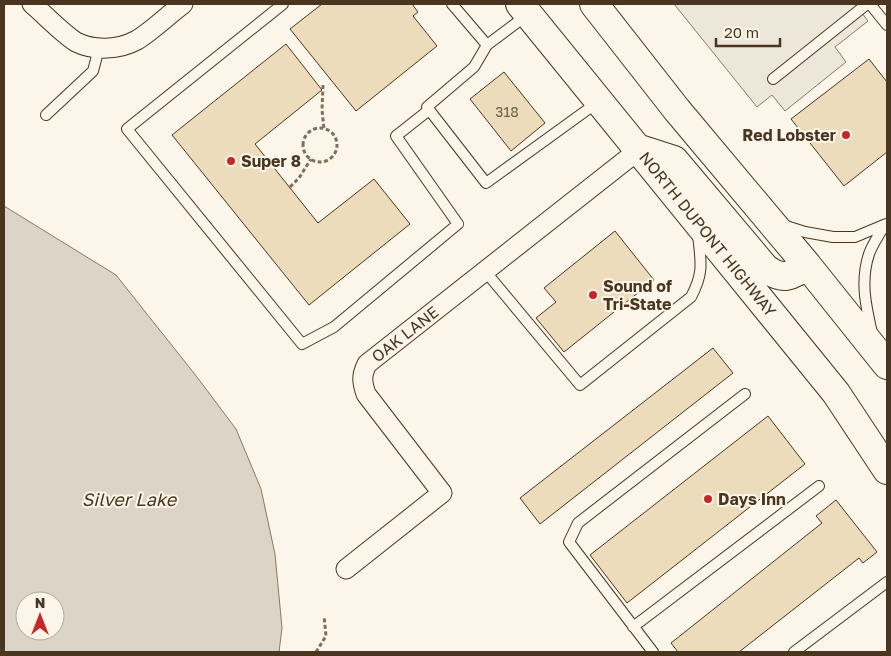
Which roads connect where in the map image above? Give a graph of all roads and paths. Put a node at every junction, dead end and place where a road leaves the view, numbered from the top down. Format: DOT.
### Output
graph roads {
  1 [pos="32,4"];
  2 [pos="182,4"];
  3 [pos="283,4"];
  4 [pos="452,4"];
  5 [pos="594,4"];
  6 [pos="868,4"];
  7 [pos="524,9"];
  8 [pos="887,25"];
  9 [pos="487,45"];
  10 [pos="99,48"];
  11 [pos="773,79"];
  12 [pos="323,85"];
  13 [pos="600,101"];
  14 [pos="429,110"];
  15 [pos="46,114"];
  16 [pos="324,129"];
  17 [pos="640,149"];
  18 [pos="312,159"];
  19 [pos="290,187"];
  20 [pos="770,220"];
  21 [pos="697,221"];
  22 [pos="886,225"];
  23 [pos="807,265"];
  24 [pos="485,271"];
  25 [pos="881,358"];
  26 [pos="745,394"];
  27 [pos="887,470"];
  28 [pos="820,486"];
  29 [pos="346,569"];
  30 [pos="887,582"];
  31 [pos="324,616"];
  32 [pos="633,627"];
  33 [pos="316,652"];
  34 [pos="653,652"];
  35 [pos="794,652"];
  1 -- 10 [label="street"];
  2 -- 10 [label="street"];
  3 -- 14 [label="lane"];
  4 -- 9 [label="lane"];
  5 -- 20 [label="highway"];
  6 -- 8 [label="lane"];
  6 -- 11 [label="lane"];
  7 -- 9 [label="lane"];
  7 -- 13 [label="highway, NORTH DUPONT HIGHWAY"];
  9 -- 14 [label="lane"];
  10 -- 15 [label="lane"];
  12 -- 16 [label="path"];
  13 -- 14 [label="lane"];
  13 -- 17 [label="highway, NORTH DUPONT HIGHWAY"];
  16 -- 18 [label="path"];
  16 -- 18 [label="path"];
  17 -- 21 [label="highway, NORTH DUPONT HIGHWAY"];
  17 -- 23 [label="highway"];
  17 -- 24 [label="street, OAK LANE"];
  18 -- 19 [label="path"];
  20 -- 22 [label="lane"];
  20 -- 23 [label="highway"];
  21 -- 24 [label="lane"];
  21 -- 27 [label="highway, NORTH DUPONT HIGHWAY"];
  22 -- 25 [label="lane"];
  23 -- 25 [label="highway"];
  24 -- 29 [label="street, OAK LANE"];
  26 -- 32 [label="lane"];
  28 -- 32 [label="lane"];
  30 -- 35 [label="lane"];
  31 -- 33 [label="path"];
  32 -- 34 [label="lane"];
}
